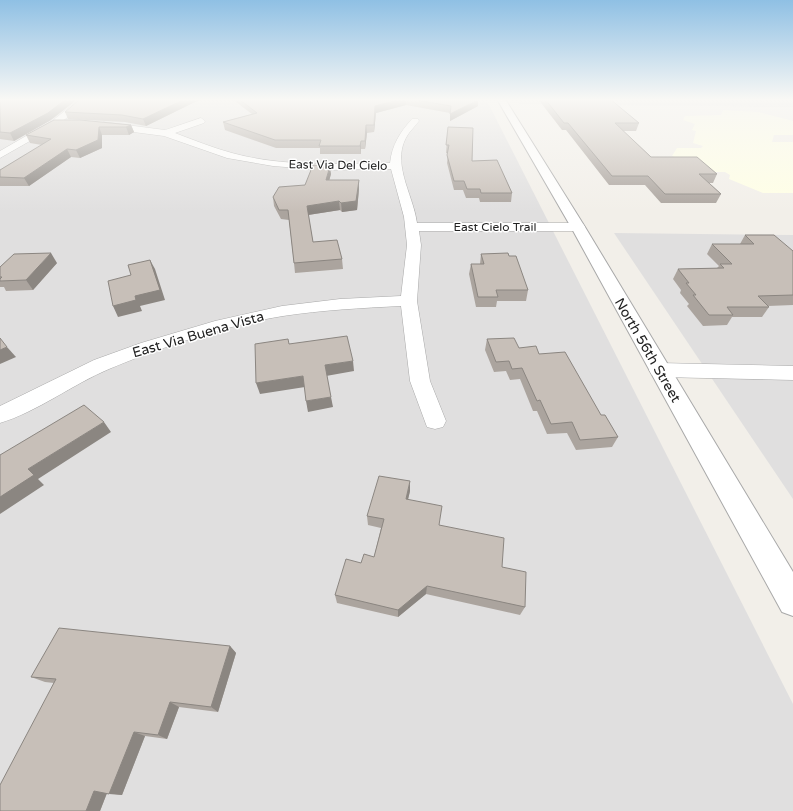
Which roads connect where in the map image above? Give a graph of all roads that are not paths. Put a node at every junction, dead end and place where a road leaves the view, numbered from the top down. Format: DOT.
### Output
graph roads {
  1 [pos="31,137"];
  2 [pos="174,137"];
  3 [pos="402,137"];
  4 [pos="524,137"];
  5 [pos="0,155"];
  6 [pos="395,166"];
  7 [pos="412,227"];
  8 [pos="578,227"];
  9 [pos="409,301"];
  10 [pos="659,370"];
  11 [pos="793,373"];
  12 [pos="0,415"];
  13 [pos="435,421"];
  14 [pos="793,601"];
  1 -- 5 [label="street"];
  2 -- 6 [label="street, East Via Del Cielo"];
  3 -- 6 [label="street, East Via Del Cielo"];
  4 -- 8 [label="street, North 56th Street"];
  6 -- 7 [label="street"];
  7 -- 8 [label="street, East Cielo Trail"];
  7 -- 9 [label="street"];
  8 -- 10 [label="street, North 56th Street"];
  9 -- 12 [label="street, East Via Buena Vista"];
  9 -- 13 [label="street"];
  10 -- 11 [label="street"];
  10 -- 14 [label="street, North 56th Street"];
}
